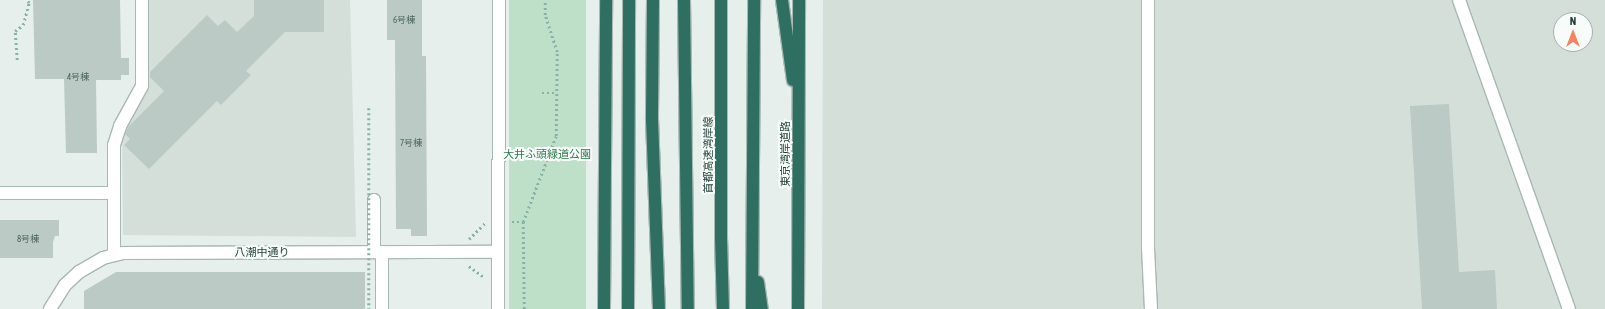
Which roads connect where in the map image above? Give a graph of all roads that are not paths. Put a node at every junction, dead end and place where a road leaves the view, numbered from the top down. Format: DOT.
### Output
graph roads {
  1 [pos="142,0"];
  2 [pos="499,0"];
  3 [pos="606,0"];
  4 [pos="629,0"];
  5 [pos="653,0"];
  6 [pos="684,0"];
  7 [pos="721,0"];
  8 [pos="754,0"];
  9 [pos="782,0"];
  10 [pos="799,0"];
  11 [pos="1148,0"];
  12 [pos="1459,0"];
  13 [pos="798,109"];
  14 [pos="0,193"];
  15 [pos="114,193"];
  16 [pos="374,200"];
  17 [pos="752,238"];
  18 [pos="378,252"];
  19 [pos="498,252"];
  20 [pos="114,254"];
  21 [pos="50,309"];
  22 [pos="382,309"];
  23 [pos="498,309"];
  24 [pos="604,309"];
  25 [pos="628,309"];
  26 [pos="659,309"];
  27 [pos="688,309"];
  28 [pos="723,309"];
  29 [pos="752,309"];
  30 [pos="762,309"];
  31 [pos="798,309"];
  32 [pos="1151,309"];
  33 [pos="1569,309"];
  1 -- 15 [label="street"];
  2 -- 19 [label="street"];
  3 -- 24 [label="highway"];
  4 -- 25 [label="highway"];
  5 -- 26 [label="highway"];
  6 -- 27 [label="highway, 首都高速湾岸線"];
  7 -- 28 [label="highway, 首都高速湾岸線"];
  8 -- 17 [label="highway"];
  9 -- 13 [label="highway"];
  10 -- 13 [label="highway, 東京湾岸道路"];
  11 -- 32 [label="street"];
  12 -- 33 [label="street"];
  13 -- 31 [label="highway, 東京湾岸道路"];
  14 -- 15 [label="street"];
  15 -- 20 [label="street"];
  16 -- 18 [label="street"];
  17 -- 29 [label="highway"];
  17 -- 30 [label="highway"];
  18 -- 19 [label="street, 八潮中通り"];
  18 -- 20 [label="street, 八潮中通り"];
  18 -- 22 [label="street"];
  19 -- 23 [label="street"];
  20 -- 21 [label="street, 八潮中通り"];
}
